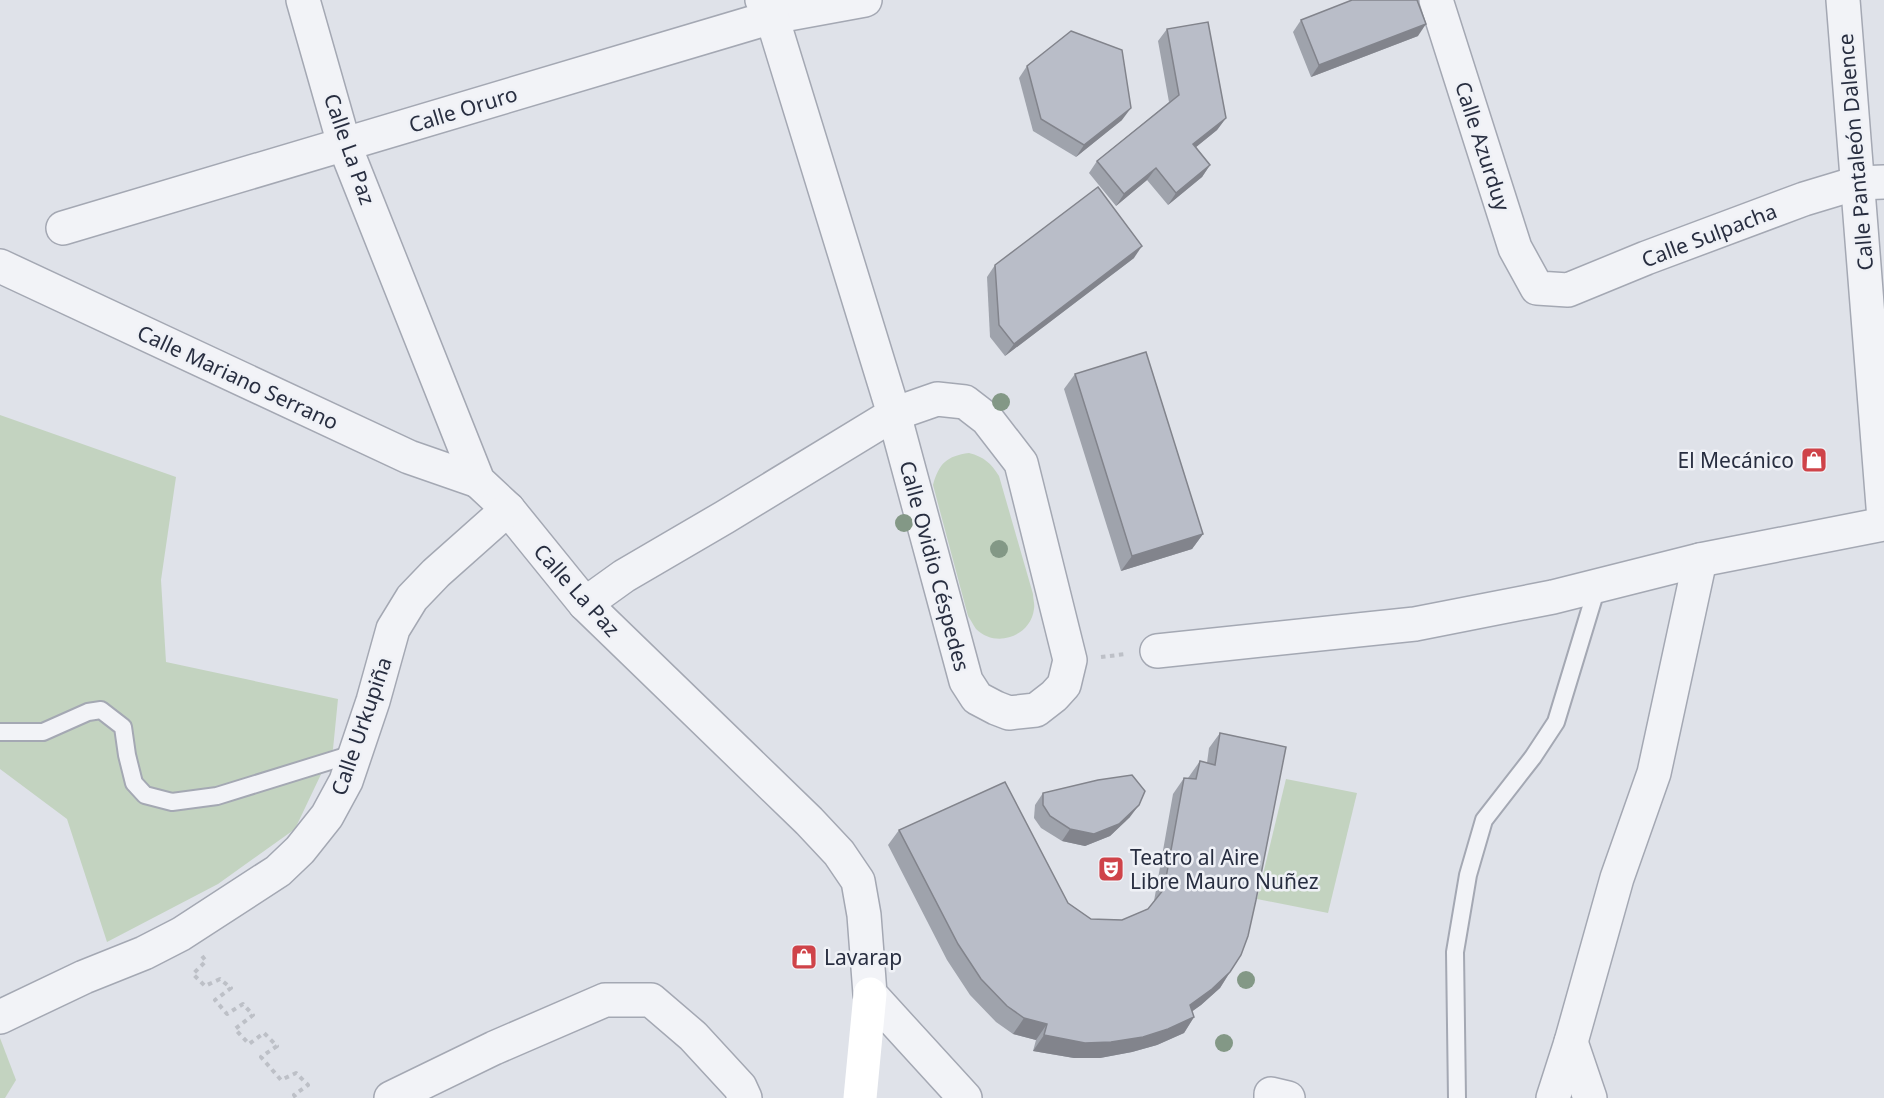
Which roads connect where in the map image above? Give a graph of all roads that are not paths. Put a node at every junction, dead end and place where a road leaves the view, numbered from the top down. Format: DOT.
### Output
graph roads {
  1 [pos="303,0"];
  2 [pos="865,0"];
  3 [pos="1436,0"];
  4 [pos="1843,0"];
  5 [pos="767,8"];
  6 [pos="344,144"];
  7 [pos="1871,182"];
  8 [pos="63,228"];
  9 [pos="0,266"];
  10 [pos="1537,288"];
  11 [pos="894,414"];
  12 [pos="478,481"];
  13 [pos="508,509"];
  14 [pos="1884,519"];
  15 [pos="1884,524"];
  16 [pos="1700,560"];
  17 [pos="1597,587"];
  18 [pos="585,604"];
  19 [pos="1157,651"];
  20 [pos="0,732"];
  21 [pos="356,753"];
  22 [pos="870,994"];
  23 [pos="0,1017"];
  24 [pos="1571,1042"];
  25 [pos="392,1098"];
  26 [pos="745,1098"];
  27 [pos="860,1098"];
  28 [pos="965,1098"];
  29 [pos="1271,1098"];
  30 [pos="1288,1098"];
  31 [pos="1457,1098"];
  32 [pos="1553,1098"];
  33 [pos="1590,1098"];
  1 -- 6 [label="street, Calle La Paz"];
  2 -- 5 [label="street, Calle Oruro"];
  3 -- 10 [label="street, Calle Azurduy"];
  4 -- 7 [label="street, Calle Pantaleón Dalence"];
  5 -- 6 [label="street, Calle Oruro"];
  5 -- 11 [label="street, Calle Ovidio Céspedes"];
  6 -- 8 [label="street, Calle Oruro"];
  6 -- 12 [label="street, Calle La Paz"];
  7 -- 10 [label="street, Calle Sulpacha"];
  7 -- 14 [label="street, Calle Pantaleón Dalence"];
  9 -- 12 [label="street, Calle Mariano Serrano"];
  11 -- 11 [label="street, Calle Ovidio Céspedes"];
  11 -- 18 [label="street"];
  12 -- 13 [label="street, Calle La Paz"];
  13 -- 18 [label="street, Calle La Paz"];
  13 -- 21 [label="street, Calle Urkupiña"];
  15 -- 16 [label="street"];
  16 -- 17 [label="street"];
  16 -- 24 [label="street"];
  17 -- 19 [label="street"];
  17 -- 31 [label="lane"];
  18 -- 22 [label="street, Calle La Paz"];
  20 -- 21 [label="lane"];
  21 -- 23 [label="street, Calle Urkupiña"];
  22 -- 27 [label="street"];
  22 -- 28 [label="street"];
  24 -- 32 [label="street"];
  24 -- 33 [label="street"];
  25 -- 26 [label="street"];
  29 -- 30 [label="street"];
}
